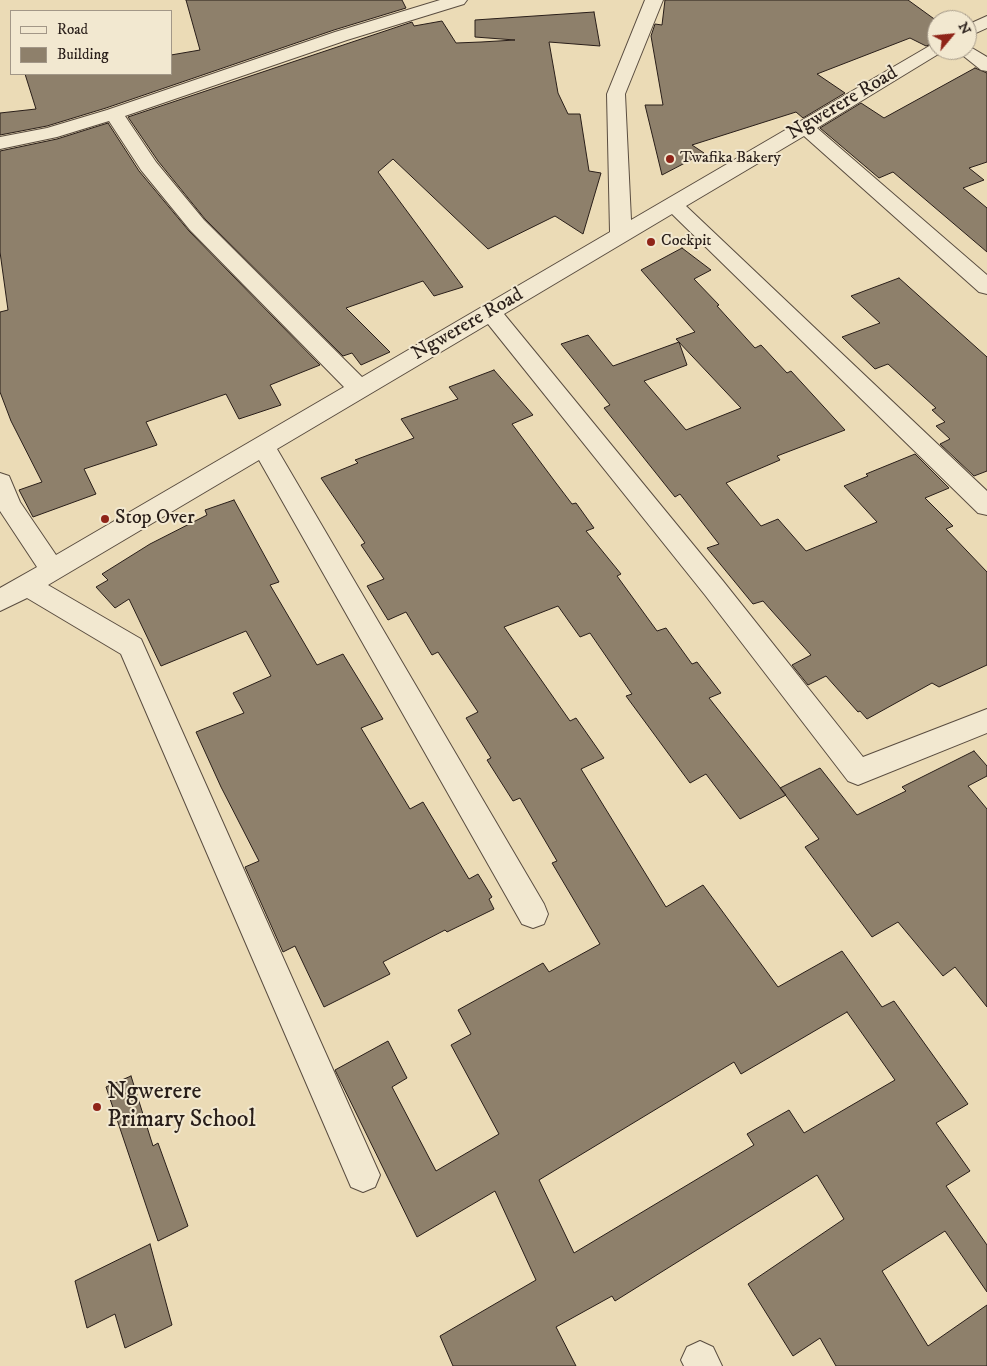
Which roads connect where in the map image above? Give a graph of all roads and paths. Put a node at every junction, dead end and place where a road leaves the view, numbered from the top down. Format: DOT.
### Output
graph roads {
  1 [pos="458,0"];
  2 [pos="654,0"];
  3 [pos="927,55"];
  4 [pos="114,114"];
  5 [pos="805,127"];
  6 [pos="0,143"];
  7 [pos="673,204"];
  8 [pos="621,236"];
  9 [pos="987,287"];
  10 [pos="490,312"];
  11 [pos="359,388"];
  12 [pos="263,445"];
  13 [pos="0,482"];
  14 [pos="987,506"];
  15 [pos="53,570"];
  16 [pos="28,586"];
  17 [pos="0,601"];
  18 [pos="987,721"];
  19 [pos="533,914"];
  20 [pos="363,1175"];
  1 -- 4 [label="street"];
  2 -- 8 [label="street"];
  3 -- 5 [label="street, Ngwerere Road"];
  4 -- 6 [label="street"];
  4 -- 11 [label="street"];
  5 -- 7 [label="street, Ngwerere Road"];
  5 -- 9 [label="street"];
  7 -- 8 [label="street, Ngwerere Road"];
  7 -- 14 [label="street"];
  8 -- 10 [label="street, Ngwerere Road"];
  10 -- 11 [label="street, Ngwerere Road"];
  10 -- 18 [label="street"];
  11 -- 12 [label="street, Ngwerere Road"];
  12 -- 15 [label="street, Ngwerere Road"];
  12 -- 19 [label="street"];
  13 -- 15 [label="street"];
  15 -- 16 [label="street, Ngwerere Road"];
  16 -- 17 [label="street, Ngwerere Road"];
  16 -- 20 [label="street"];
}
